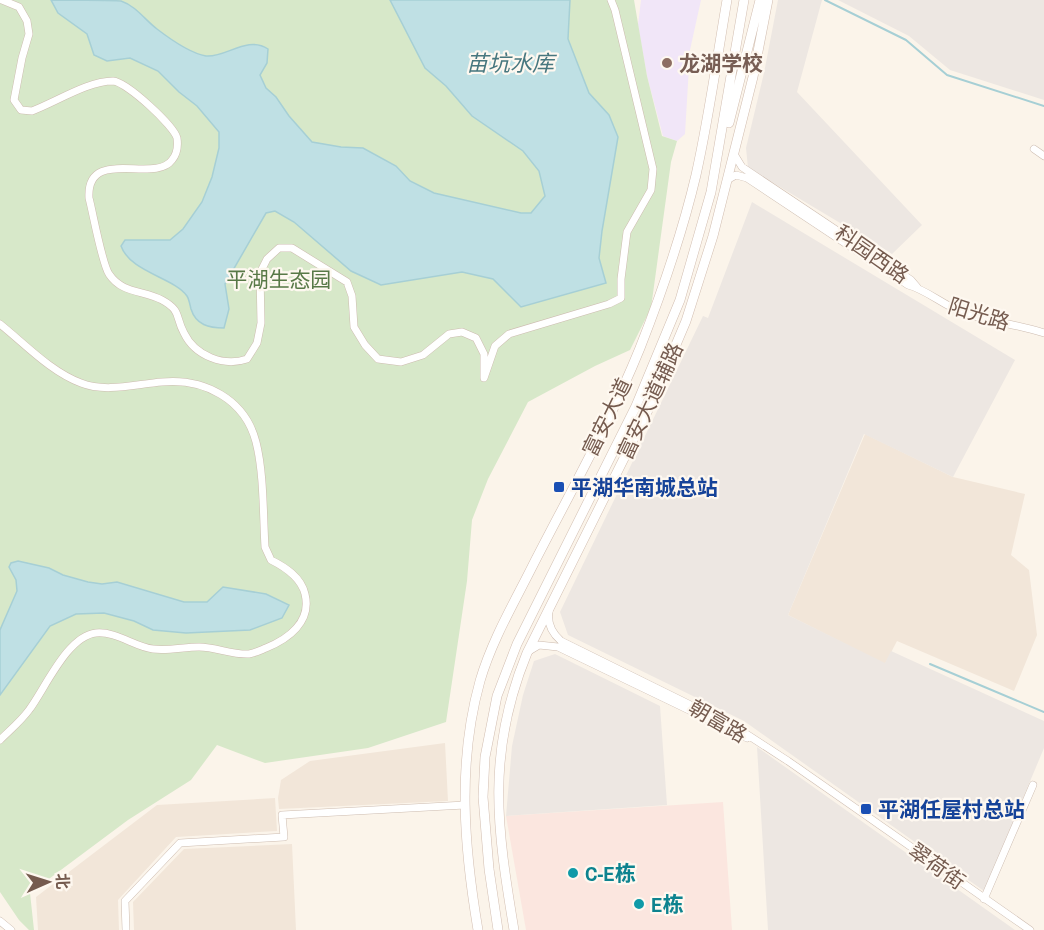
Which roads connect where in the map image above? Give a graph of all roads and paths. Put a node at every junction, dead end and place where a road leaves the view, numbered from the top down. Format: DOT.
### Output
graph roads {
  1 [pos="2,0"];
  2 [pos="611,0"];
  3 [pos="727,0"];
  4 [pos="744,0"];
  5 [pos="760,0"];
  6 [pos="768,0"];
  7 [pos="1034,149"];
  8 [pos="734,152"];
  9 [pos="1044,156"];
  10 [pos="727,180"];
  11 [pos="711,192"];
  12 [pos="917,287"];
  13 [pos="0,324"];
  14 [pos="1044,333"];
  15 [pos="579,547"];
  16 [pos="536,606"];
  17 [pos="549,608"];
  18 [pos="527,653"];
  19 [pos="0,740"];
  20 [pos="754,741"];
  21 [pos="1033,784"];
  22 [pos="465,805"];
  23 [pos="984,899"];
  24 [pos="0,921"];
  25 [pos="11,930"];
  26 [pos="126,930"];
  27 [pos="478,930"];
  28 [pos="498,930"];
  29 [pos="514,930"];
  30 [pos="1030,930"];
  1 -- 2 [label="street"];
  3 -- 22 [label="main road, 富安大道"];
  4 -- 11 [label="main road, 富安大道"];
  5 -- 11 [label="main road"];
  6 -- 8 [label="main road, 富安大道辅路"];
  7 -- 9 [label="street"];
  8 -- 10 [label="main road, 富安大道辅路"];
  8 -- 12 [label="street, 科园西路"];
  10 -- 12 [label="street, 科园西路"];
  10 -- 15 [label="main road, 富安大道辅路"];
  11 -- 16 [label="main road, 富安大道"];
  12 -- 14 [label="street, 阳光路"];
  13 -- 19 [label="street"];
  15 -- 16 [label="main road"];
  15 -- 17 [label="main road, 富安大道辅路"];
  16 -- 28 [label="main road, 富安大道"];
  17 -- 18 [label="main road, 富安大道辅路"];
  17 -- 20 [label="street, 朝富路"];
  18 -- 20 [label="street, 朝富路"];
  18 -- 29 [label="main road, 富安大道辅路"];
  20 -- 23 [label="street, 翠荷街"];
  21 -- 23 [label="street"];
  22 -- 26 [label="street"];
  22 -- 27 [label="main road, 富安大道"];
  23 -- 30 [label="street, 翠荷街"];
  24 -- 25 [label="street"];
}
